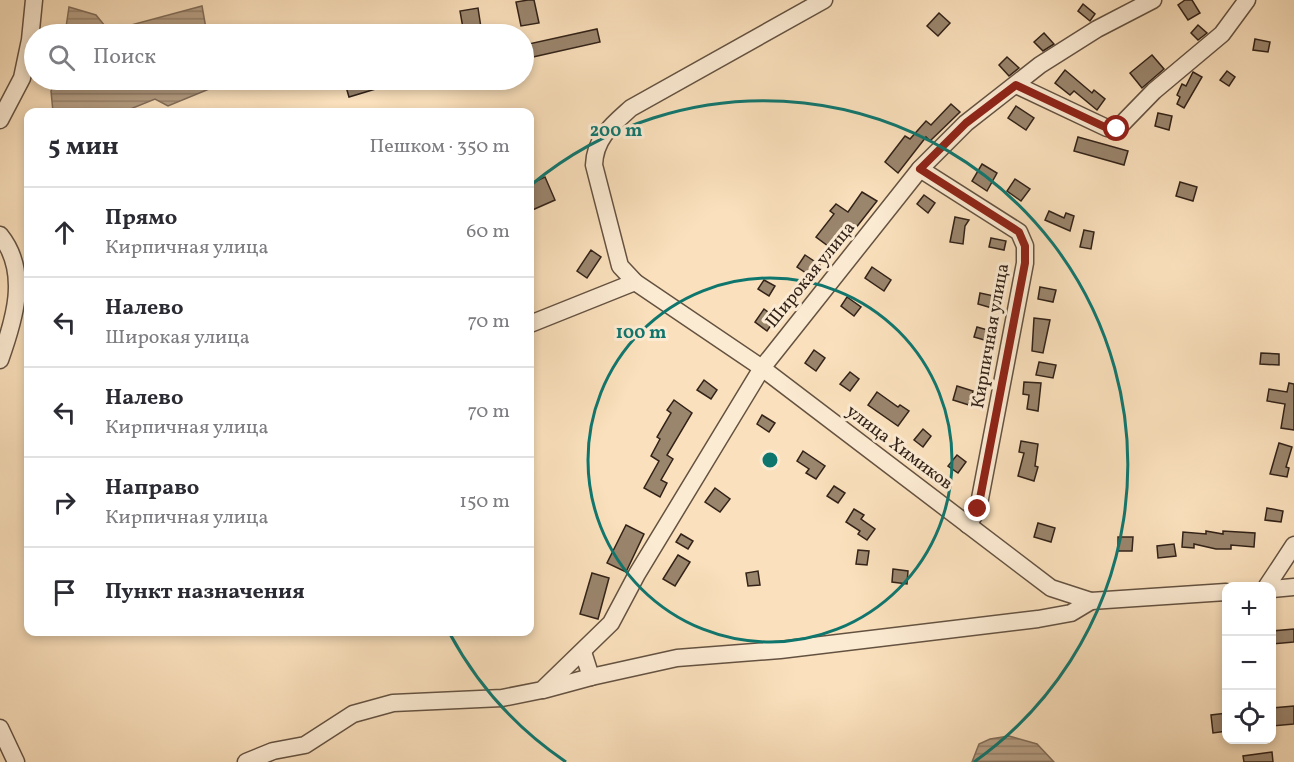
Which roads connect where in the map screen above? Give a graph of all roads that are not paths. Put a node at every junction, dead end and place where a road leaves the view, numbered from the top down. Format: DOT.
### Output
graph roads {
  1 [pos="34,0"];
  2 [pos="824,0"];
  3 [pos="1153,0"];
  4 [pos="1247,0"];
  5 [pos="32,24"];
  6 [pos="24,68"];
  7 [pos="1016,85"];
  8 [pos="0,120"];
  9 [pos="920,169"];
  10 [pos="0,235"];
  11 [pos="635,282"];
  12 [pos="534,322"];
  13 [pos="0,360"];
  14 [pos="762,368"];
  15 [pos="968,525"];
  16 [pos="1294,545"];
  17 [pos="1270,582"];
  18 [pos="1294,587"];
  19 [pos="1276,589"];
  20 [pos="1222,592"];
  21 [pos="1091,601"];
  22 [pos="583,652"];
  23 [pos="591,677"];
  24 [pos="542,690"];
  25 [pos="0,728"];
  26 [pos="15,762"];
  27 [pos="246,762"];
  1 -- 5 [label="street"];
  2 -- 11 [label="street"];
  3 -- 7 [label="street, Широкая улица"];
  4 -- 7 [label="street"];
  6 -- 8 [label="street"];
  7 -- 9 [label="street, Широкая улица"];
  9 -- 14 [label="street, Широкая улица"];
  9 -- 15 [label="street, Кирпичная улица"];
  10 -- 13 [label="street"];
  11 -- 12 [label="street"];
  11 -- 14 [label="street, улица Химиков"];
  14 -- 15 [label="street, улица Химиков"];
  14 -- 22 [label="street, Широкая улица"];
  15 -- 21 [label="street, улица Химиков"];
  16 -- 17 [label="street"];
  18 -- 19 [label="street"];
  20 -- 21 [label="street, улица Химиков"];
  21 -- 23 [label="street"];
  22 -- 23 [label="street"];
  22 -- 24 [label="street, Широкая улица"];
  23 -- 24 [label="street"];
  24 -- 27 [label="street"];
  25 -- 26 [label="street"];
}
